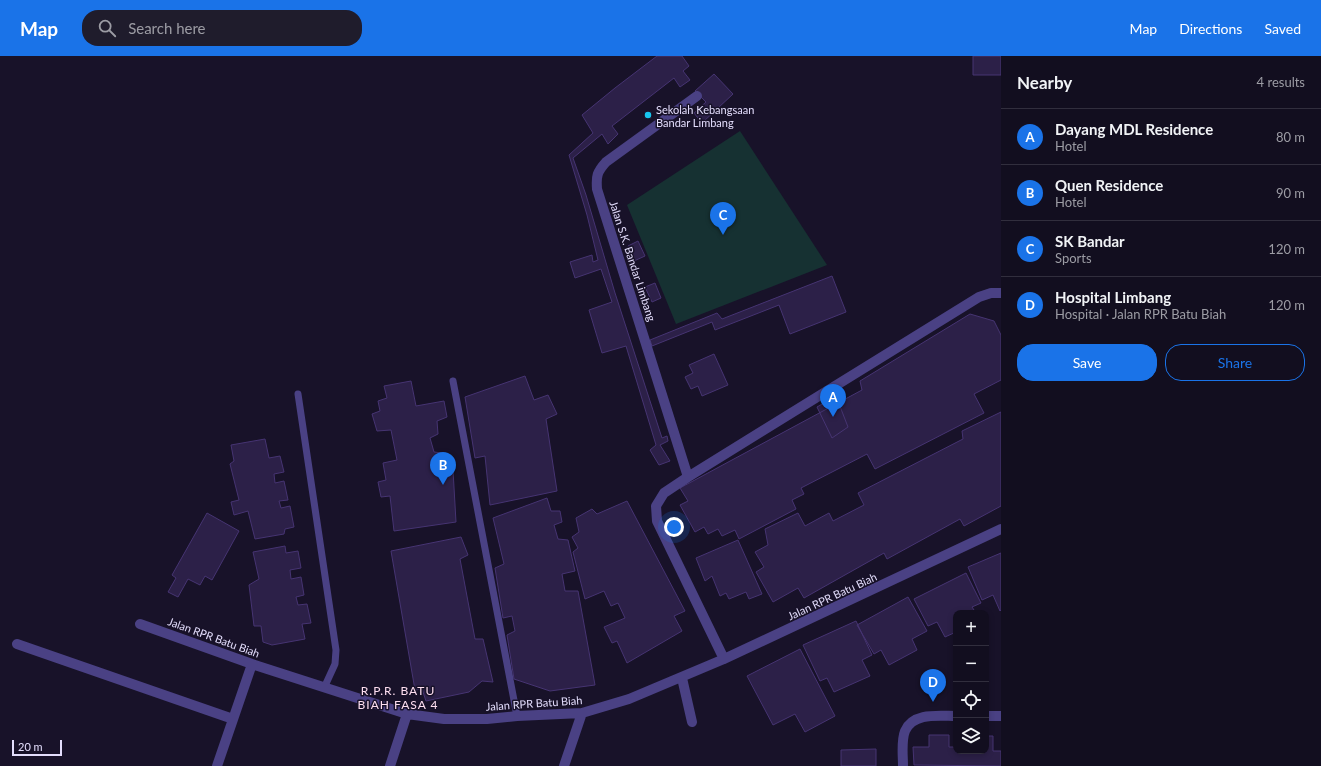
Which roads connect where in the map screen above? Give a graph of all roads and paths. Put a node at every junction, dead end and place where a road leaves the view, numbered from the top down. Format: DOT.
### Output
graph roads {
  1 [pos="697,96"];
  2 [pos="1001,293"];
  3 [pos="453,381"];
  4 [pos="298,394"];
  5 [pos="688,477"];
  6 [pos="1001,529"];
  7 [pos="140,624"];
  8 [pos="17,644"];
  9 [pos="724,659"];
  10 [pos="252,664"];
  11 [pos="682,678"];
  12 [pos="324,688"];
  13 [pos="582,713"];
  14 [pos="407,714"];
  15 [pos="517,716"];
  16 [pos="953,716"];
  17 [pos="989,716"];
  18 [pos="1001,716"];
  19 [pos="233,719"];
  20 [pos="692,722"];
  21 [pos="217,766"];
  22 [pos="390,766"];
  23 [pos="564,766"];
  24 [pos="902,766"];
  1 -- 5 [label="street, Jalan S.K. Bandar Limbang"];
  2 -- 5 [label="street"];
  3 -- 15 [label="lane"];
  4 -- 12 [label="lane"];
  5 -- 9 [label="street"];
  6 -- 9 [label="street, Jalan RPR Batu Biah"];
  7 -- 10 [label="street, Jalan RPR Batu Biah"];
  8 -- 19 [label="street"];
  9 -- 11 [label="street, Jalan RPR Batu Biah"];
  10 -- 12 [label="street, Jalan RPR Batu Biah"];
  10 -- 19 [label="street"];
  11 -- 13 [label="street, Jalan RPR Batu Biah"];
  11 -- 20 [label="street"];
  12 -- 14 [label="street, Jalan RPR Batu Biah"];
  13 -- 15 [label="street, Jalan RPR Batu Biah"];
  13 -- 23 [label="street"];
  14 -- 15 [label="street, Jalan RPR Batu Biah"];
  14 -- 22 [label="street"];
  16 -- 24 [label="street"];
  17 -- 18 [label="street"];
  19 -- 21 [label="street"];
}
